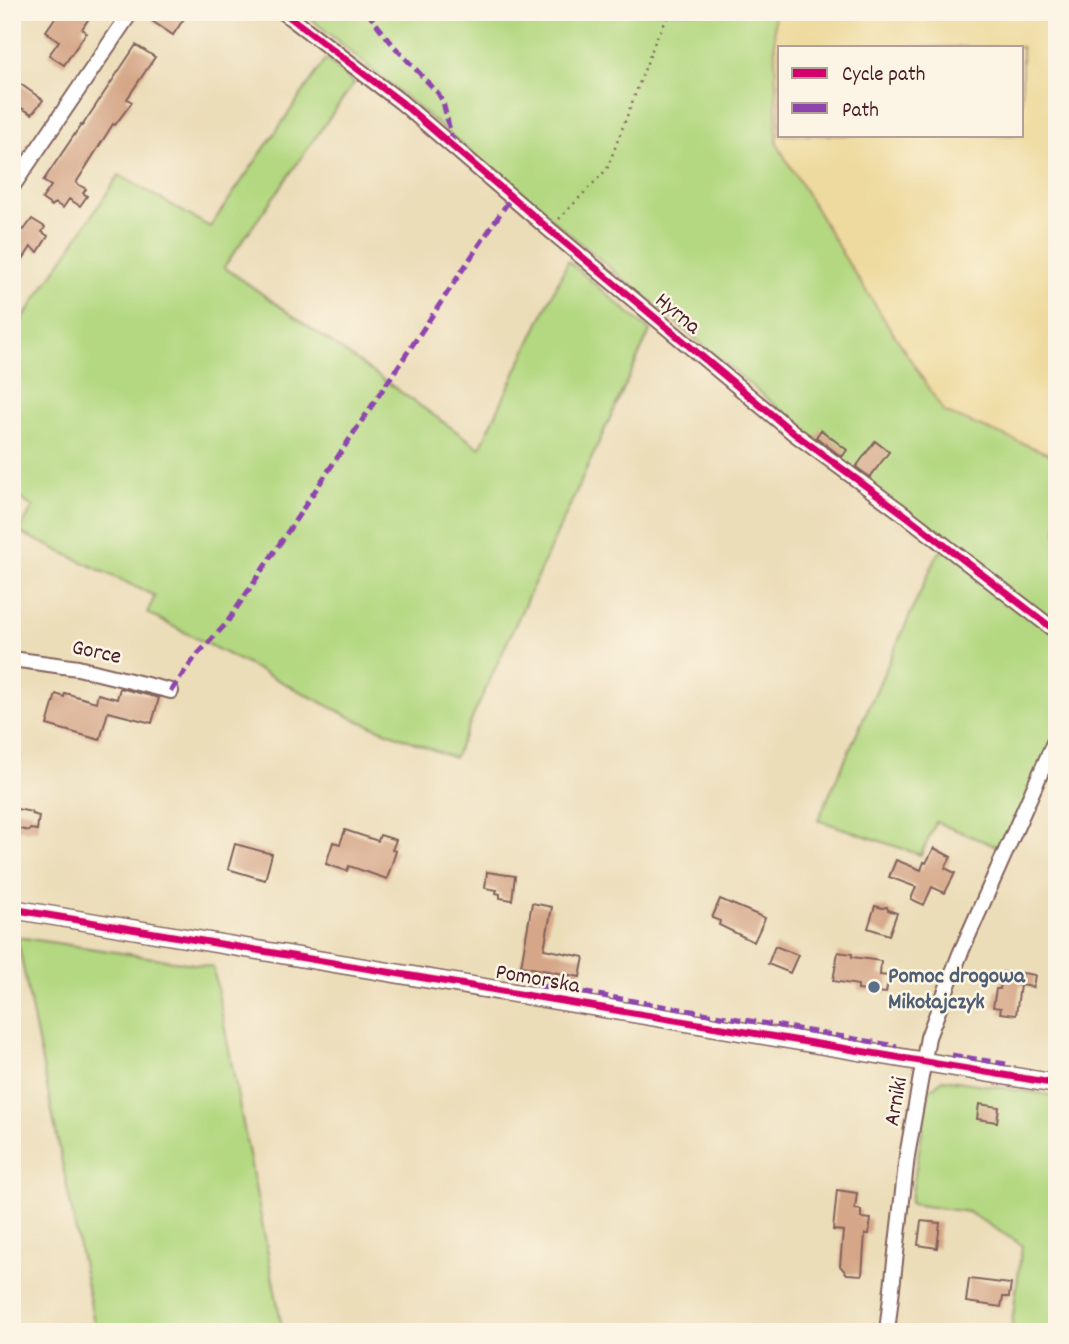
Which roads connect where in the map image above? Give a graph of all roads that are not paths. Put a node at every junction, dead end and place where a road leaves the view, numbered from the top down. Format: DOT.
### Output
graph roads {
  1 [pos="131,12"];
  2 [pos="284,12"];
  3 [pos="12,187"];
  4 [pos="1057,632"];
  5 [pos="12,659"];
  6 [pos="171,691"];
  7 [pos="1057,736"];
  8 [pos="12,909"];
  9 [pos="924,1062"];
  10 [pos="1057,1084"];
  11 [pos="887,1332"];
  1 -- 3 [label="street"];
  2 -- 4 [label="street, Hyrna"];
  5 -- 6 [label="street, Gorce"];
  7 -- 9 [label="street, Arniki"];
  8 -- 9 [label="street, Pomorska"];
  9 -- 10 [label="street, Pomorska"];
  9 -- 11 [label="street, Arniki"];
}
